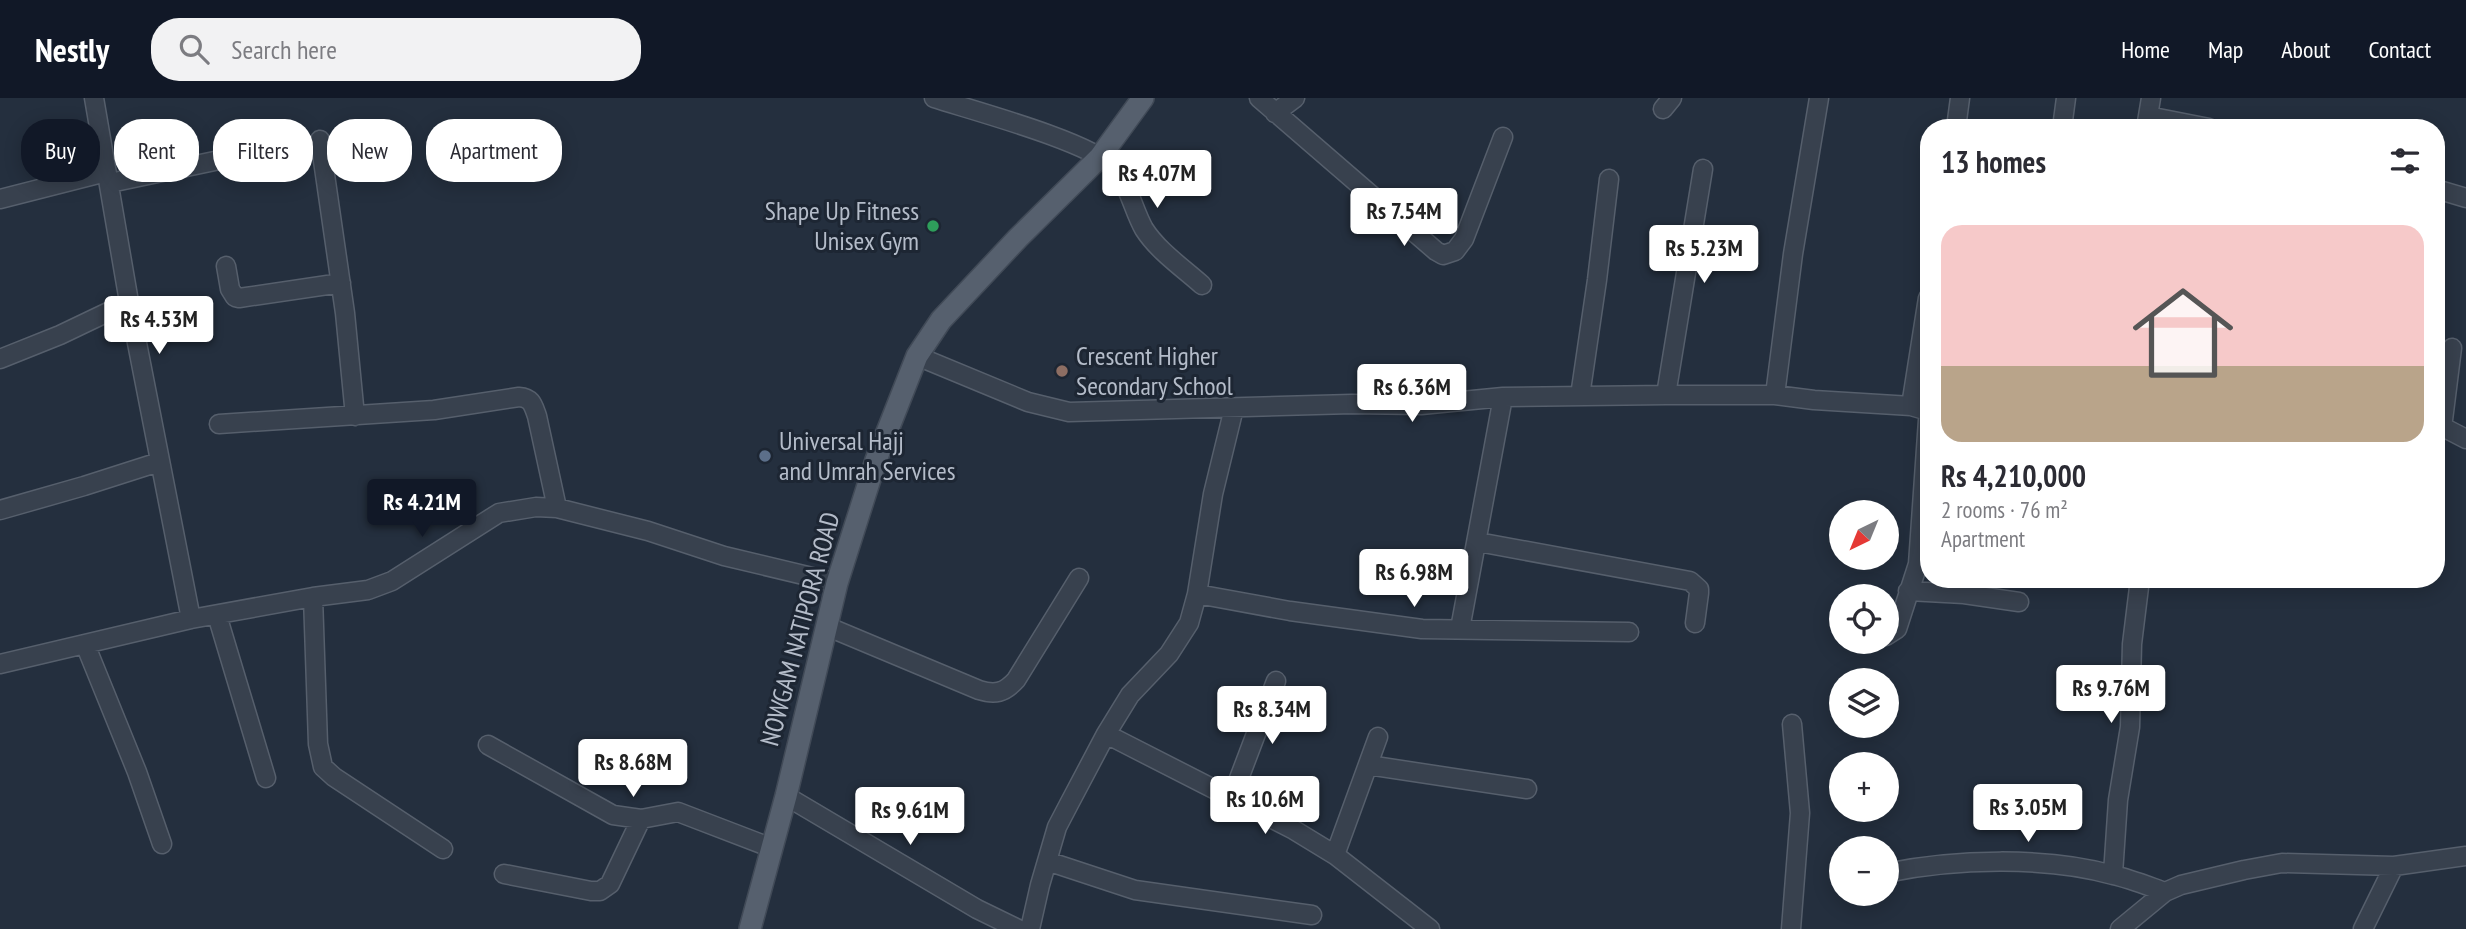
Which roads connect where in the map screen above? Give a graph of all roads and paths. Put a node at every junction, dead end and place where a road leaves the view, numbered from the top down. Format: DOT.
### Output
graph roads {
  1 [pos="94,98"];
  2 [pos="934,98"];
  3 [pos="1143,98"];
  4 [pos="1259,98"];
  5 [pos="1295,98"];
  6 [pos="1819,98"];
  7 [pos="1960,98"];
  8 [pos="2066,98"];
  9 [pos="1275,113"];
  10 [pos="2148,114"];
  11 [pos="1957,119"];
  12 [pos="2063,119"];
  13 [pos="2170,119"];
  14 [pos="1503,138"];
  15 [pos="320,140"];
  16 [pos="1100,157"];
  17 [pos="213,160"];
  18 [pos="1703,169"];
  19 [pos="108,177"];
  20 [pos="1609,179"];
  21 [pos="2445,192"];
  22 [pos="2466,198"];
  23 [pos="0,200"];
  24 [pos="226,266"];
  25 [pos="341,283"];
  26 [pos="1202,285"];
  27 [pos="129,302"];
  28 [pos="2452,348"];
  29 [pos="917,356"];
  30 [pos="0,359"];
  31 [pos="1667,395"];
  32 [pos="1776,395"];
  33 [pos="1580,396"];
  34 [pos="1503,397"];
  35 [pos="2445,404"];
  36 [pos="1234,408"];
  37 [pos="1920,408"];
  38 [pos="355,416"];
  39 [pos="219,424"];
  40 [pos="2445,429"];
  41 [pos="2466,439"];
  42 [pos="159,462"];
  43 [pos="557,508"];
  44 [pos="0,510"];
  45 [pos="1478,542"];
  46 [pos="1920,551"];
  47 [pos="1079,578"];
  48 [pos="837,583"];
  49 [pos="2139,588"];
  50 [pos="1909,591"];
  51 [pos="1197,594"];
  52 [pos="313,597"];
  53 [pos="2019,602"];
  54 [pos="217,615"];
  55 [pos="191,619"];
  56 [pos="1695,623"];
  57 [pos="1899,623"];
  58 [pos="826,625"];
  59 [pos="1460,629"];
  60 [pos="1629,632"];
  61 [pos="85,643"];
  62 [pos="0,664"];
  63 [pos="1276,681"];
  64 [pos="1792,724"];
  65 [pos="1106,734"];
  66 [pos="1378,737"];
  67 [pos="488,745"];
  68 [pos="1367,765"];
  69 [pos="266,778"];
  70 [pos="1527,789"];
  71 [pos="786,796"];
  72 [pos="1232,797"];
  73 [pos="641,819"];
  74 [pos="162,844"];
  75 [pos="772,848"];
  76 [pos="443,849"];
  77 [pos="1335,855"];
  78 [pos="2466,856"];
  79 [pos="1047,861"];
  80 [pos="2394,866"];
  81 [pos="1899,870"];
  82 [pos="504,874"];
  83 [pos="2113,874"];
  84 [pos="2165,892"];
  85 [pos="1312,915"];
  86 [pos="750,929"];
  87 [pos="1018,929"];
  88 [pos="1030,929"];
  89 [pos="1430,929"];
  90 [pos="1791,929"];
  91 [pos="2120,929"];
  92 [pos="2363,929"];
  1 -- 19 [label="street"];
  2 -- 16 [label="street"];
  3 -- 16 [label="main road, NOWGAM NATIPORA ROAD"];
  4 -- 9 [label="street"];
  5 -- 9 [label="street"];
  6 -- 32 [label="street"];
  7 -- 11 [label="street"];
  8 -- 12 [label="street"];
  9 -- 14 [label="street"];
  10 -- 13 [label="street"];
  15 -- 25 [label="street"];
  16 -- 26 [label="street"];
  16 -- 29 [label="main road, NOWGAM NATIPORA ROAD"];
  17 -- 19 [label="street"];
  18 -- 31 [label="street"];
  19 -- 23 [label="street"];
  19 -- 27 [label="street"];
  20 -- 33 [label="street"];
  21 -- 22 [label="street"];
  24 -- 25 [label="street"];
  25 -- 38 [label="street"];
  27 -- 30 [label="street"];
  27 -- 42 [label="street"];
  28 -- 35 [label="street"];
  29 -- 36 [label="street"];
  29 -- 48 [label="main road, NOWGAM NATIPORA ROAD"];
  31 -- 32 [label="street"];
  31 -- 33 [label="street"];
  32 -- 37 [label="street"];
  33 -- 34 [label="street"];
  34 -- 36 [label="street"];
  34 -- 45 [label="street"];
  36 -- 51 [label="street"];
  38 -- 39 [label="street"];
  38 -- 43 [label="street"];
  40 -- 41 [label="street"];
  42 -- 44 [label="street"];
  42 -- 55 [label="street"];
  43 -- 48 [label="street"];
  43 -- 52 [label="street"];
  45 -- 56 [label="street"];
  45 -- 59 [label="street"];
  46 -- 50 [label="street"];
  47 -- 58 [label="street"];
  48 -- 58 [label="main road, NOWGAM NATIPORA ROAD"];
  49 -- 83 [label="street"];
  50 -- 53 [label="street"];
  50 -- 57 [label="street"];
  51 -- 59 [label="street"];
  51 -- 65 [label="street"];
  52 -- 54 [label="street"];
  52 -- 76 [label="street"];
  54 -- 55 [label="street"];
  54 -- 69 [label="street"];
  55 -- 61 [label="street"];
  58 -- 71 [label="main road, NOWGAM NATIPORA ROAD"];
  59 -- 60 [label="street"];
  61 -- 62 [label="street"];
  61 -- 74 [label="street"];
  63 -- 72 [label="street"];
  64 -- 90 [label="street"];
  65 -- 72 [label="street"];
  65 -- 79 [label="street"];
  66 -- 68 [label="street"];
  67 -- 73 [label="street"];
  68 -- 70 [label="street"];
  68 -- 77 [label="street"];
  71 -- 75 [label="main road, NOWGAM NATIPORA ROAD"];
  71 -- 87 [label="street"];
  72 -- 77 [label="street"];
  73 -- 75 [label="street"];
  73 -- 82 [label="street"];
  75 -- 86 [label="main road, NOWGAM NATIPORA ROAD"];
  77 -- 89 [label="street"];
  78 -- 80 [label="street"];
  79 -- 85 [label="street"];
  79 -- 88 [label="street"];
  80 -- 84 [label="street"];
  80 -- 92 [label="street"];
  81 -- 83 [label="street"];
  83 -- 84 [label="street"];
  84 -- 91 [label="street"];
}
